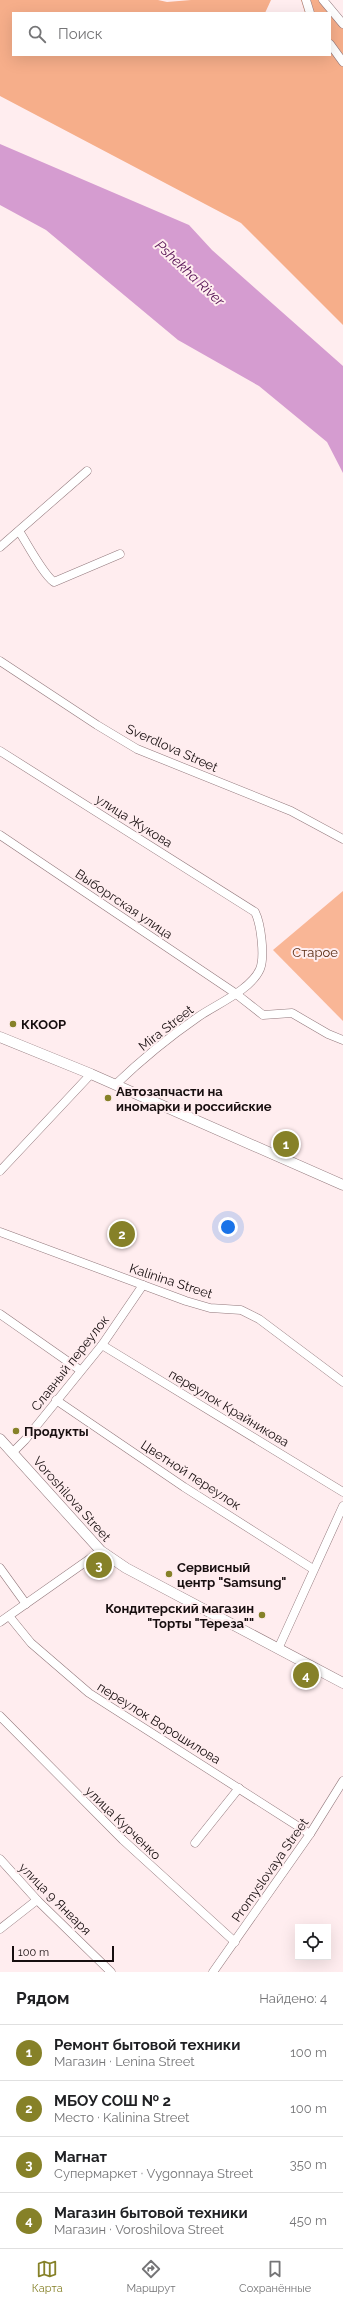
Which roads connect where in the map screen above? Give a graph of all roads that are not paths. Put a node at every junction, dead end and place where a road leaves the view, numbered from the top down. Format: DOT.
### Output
graph roads {
  1 [pos="306,0"];
  2 [pos="323,0"];
  3 [pos="310,12"];
  4 [pos="343,24"];
  5 [pos="331,45"];
  6 [pos="343,62"];
  7 [pos="87,472"];
  8 [pos="19,532"];
  9 [pos="0,547"];
  10 [pos="120,554"];
  11 [pos="0,661"];
  12 [pos="0,751"];
  13 [pos="0,835"];
  14 [pos="343,839"];
  15 [pos="256,912"];
  16 [pos="235,993"];
  17 [pos="0,1037"];
  18 [pos="343,1040"];
  19 [pos="91,1074"];
  20 [pos="115,1085"];
  21 [pos="0,1171"];
  22 [pos="343,1185"];
  23 [pos="0,1232"];
  24 [pos="143,1285"];
  25 [pos="0,1314"];
  26 [pos="102,1345"];
  27 [pos="80,1370"];
  28 [pos="343,1382"];
  29 [pos="56,1400"];
  30 [pos="0,1439"];
  31 [pos="12,1453"];
  32 [pos="343,1492"];
  33 [pos="343,1506"];
  34 [pos="101,1551"];
  35 [pos="0,1568"];
  36 [pos="314,1569"];
  37 [pos="26,1604"];
  38 [pos="9,1616"];
  39 [pos="0,1622"];
  40 [pos="278,1649"];
  41 [pos="343,1683"];
  42 [pos="0,1716"];
  43 [pos="343,1781"];
  44 [pos="239,1788"];
  45 [pos="310,1834"];
  46 [pos="195,1843"];
  47 [pos="0,1859"];
  48 [pos="37,1900"];
  49 [pos="0,1929"];
  50 [pos="235,1942"];
  51 [pos="111,1972"];
  52 [pos="213,1972"];
  1 -- 3 [label="street"];
  2 -- 4 [label="street"];
  5 -- 6 [label="street"];
  7 -- 8 [label="street"];
  8 -- 9 [label="street"];
  8 -- 10 [label="street"];
  11 -- 14 [label="street, Sverdlova Street"];
  12 -- 15 [label="street, улица Жукова"];
  13 -- 16 [label="street, Выборгская улица"];
  15 -- 16 [label="street, Mira Street"];
  16 -- 18 [label="street"];
  16 -- 20 [label="street, Mira Street"];
  17 -- 19 [label="main road"];
  19 -- 20 [label="main road"];
  19 -- 21 [label="street"];
  20 -- 22 [label="main road"];
  23 -- 24 [label="street, Kalinina Street"];
  24 -- 26 [label="street, Славный переулок"];
  24 -- 28 [label="street, Kalinina Street"];
  25 -- 27 [label="street"];
  26 -- 27 [label="street, Славный переулок"];
  26 -- 32 [label="street, переулок Крайникова"];
  27 -- 29 [label="street, Славный переулок"];
  29 -- 31 [label="street, Славный переулок"];
  29 -- 36 [label="street, Цветной переулок"];
  30 -- 31 [label="main road, Voroshilova Street"];
  31 -- 34 [label="main road, Voroshilova Street"];
  33 -- 36 [label="street"];
  34 -- 37 [label="street"];
  34 -- 40 [label="main road, Voroshilova Street"];
  35 -- 37 [label="street"];
  36 -- 40 [label="street"];
  37 -- 38 [label="street"];
  38 -- 39 [label="street"];
  38 -- 44 [label="street, переулок Ворошилова"];
  40 -- 41 [label="main road, Voroshilova Street"];
  42 -- 50 [label="street, улица Курченко"];
  43 -- 45 [label="street, Promyslovaya Street"];
  44 -- 45 [label="street, переулок Ворошилова"];
  44 -- 46 [label="street"];
  45 -- 50 [label="street, Promyslovaya Street"];
  47 -- 48 [label="street, улица 9 Января"];
  48 -- 49 [label="street"];
  48 -- 51 [label="street, улица 9 Января"];
  50 -- 52 [label="street, Promyslovaya Street"];
}
